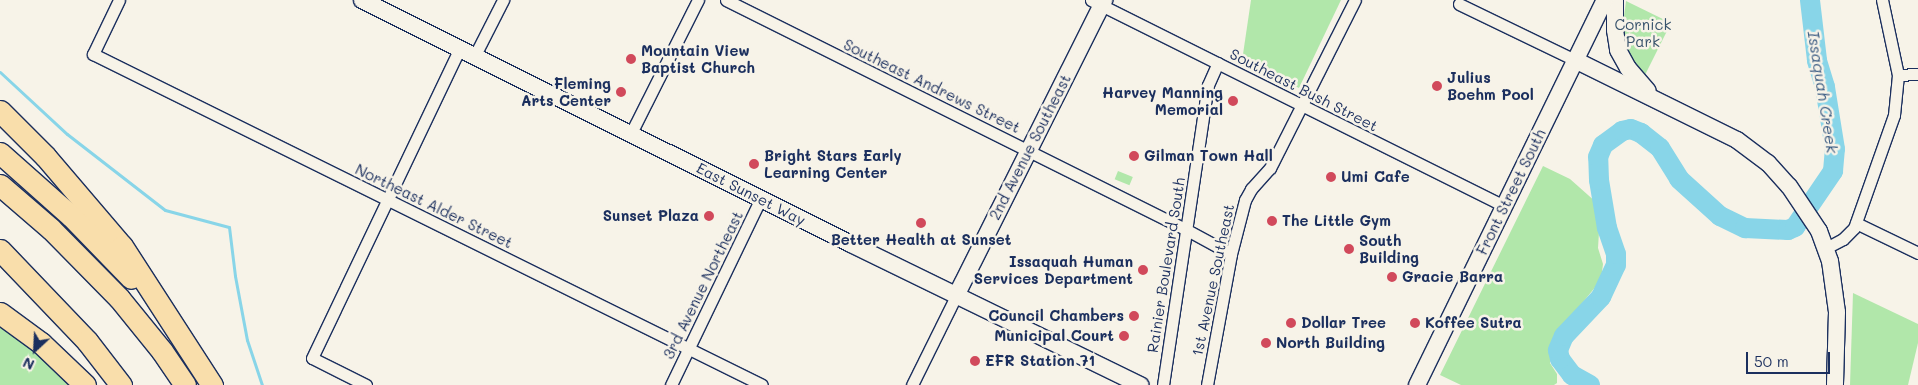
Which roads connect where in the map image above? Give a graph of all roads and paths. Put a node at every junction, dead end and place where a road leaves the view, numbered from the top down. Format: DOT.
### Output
graph roads {
  1 [pos="118,0"];
  2 [pos="362,0"];
  3 [pos="503,0"];
  4 [pos="698,0"];
  5 [pos="726,0"];
  6 [pos="1355,0"];
  7 [pos="1605,0"];
  8 [pos="1615,0"];
  9 [pos="1882,0"];
  10 [pos="1099,2"];
  11 [pos="1459,4"];
  12 [pos="460,48"];
  13 [pos="475,55"];
  14 [pos="1575,60"];
  15 [pos="1218,63"];
  16 [pos="1918,74"];
  17 [pos="1898,75"];
  18 [pos="1654,99"];
  19 [pos="1301,106"];
  20 [pos="7,118"];
  21 [pos="631,133"];
  22 [pos="1028,150"];
  23 [pos="0,153"];
  24 [pos="0,185"];
  25 [pos="761,198"];
  26 [pos="387,200"];
  27 [pos="1504,206"];
  28 [pos="1856,223"];
  29 [pos="1188,230"];
  30 [pos="1826,248"];
  31 [pos="0,250"];
  32 [pos="1918,253"];
  33 [pos="1231,254"];
  34 [pos="957,294"];
  35 [pos="0,313"];
  36 [pos="171,323"];
  37 [pos="0,324"];
  38 [pos="689,349"];
  39 [pos="73,385"];
  40 [pos="85,385"];
  41 [pos="121,385"];
  42 [pos="185,385"];
  43 [pos="212,385"];
  44 [pos="366,385"];
  45 [pos="671,385"];
  46 [pos="762,385"];
  47 [pos="912,385"];
  48 [pos="1140,385"];
  49 [pos="1162,385"];
  50 [pos="1206,385"];
  51 [pos="1417,385"];
  52 [pos="1835,385"];
  1 -- 26 [label="street, Northeast Alder Street"];
  2 -- 12 [label="main road, East Sunset Way"];
  3 -- 13 [label="street"];
  4 -- 21 [label="street"];
  5 -- 22 [label="street, Southeast Andrews Street"];
  6 -- 19 [label="street, 1st Avenue Southeast"];
  7 -- 14 [label="main road, Front Street South"];
  8 -- 18 [label="main road"];
  9 -- 17 [label="street"];
  10 -- 15 [label="street, Southeast Bush Street"];
  10 -- 22 [label="main road, 2nd Avenue Southeast"];
  11 -- 14 [label="street"];
  12 -- 13 [label="main road, East Sunset Way"];
  12 -- 26 [label="street"];
  13 -- 21 [label="main road, East Sunset Way"];
  14 -- 18 [label="main road"];
  14 -- 27 [label="main road, Front Street South"];
  15 -- 19 [label="street, Southeast Bush Street"];
  15 -- 29 [label="street, Rainier Boulevard South"];
  16 -- 17 [label="street"];
  17 -- 28 [label="street"];
  18 -- 30 [label="main road"];
  19 -- 27 [label="street, Southeast Bush Street"];
  19 -- 33 [label="street, 1st Avenue Southeast"];
  20 -- 36 [label="highway"];
  21 -- 25 [label="main road, East Sunset Way"];
  22 -- 29 [label="street, Southeast Andrews Street"];
  22 -- 34 [label="main road, 2nd Avenue Southeast"];
  23 -- 36 [label="highway"];
  24 -- 42 [label="highway"];
  25 -- 34 [label="main road, East Sunset Way"];
  25 -- 38 [label="street, 3rd Avenue Northeast"];
  26 -- 38 [label="street, Northeast Alder Street"];
  26 -- 44 [label="street"];
  27 -- 51 [label="main road, Front Street South"];
  28 -- 30 [label="street"];
  28 -- 32 [label="street"];
  29 -- 33 [label="street, Southeast Andrews Street"];
  29 -- 49 [label="street, Rainier Boulevard South"];
  30 -- 52 [label="main road"];
  31 -- 41 [label="highway"];
  33 -- 50 [label="street, 1st Avenue Southeast"];
  34 -- 47 [label="street"];
  34 -- 48 [label="main road, East Sunset Way"];
  35 -- 40 [label="highway"];
  36 -- 43 [label="highway"];
  37 -- 39 [label="highway"];
  38 -- 45 [label="street, 3rd Avenue Northeast"];
  38 -- 46 [label="street, Northeast Alder Street"];
}
